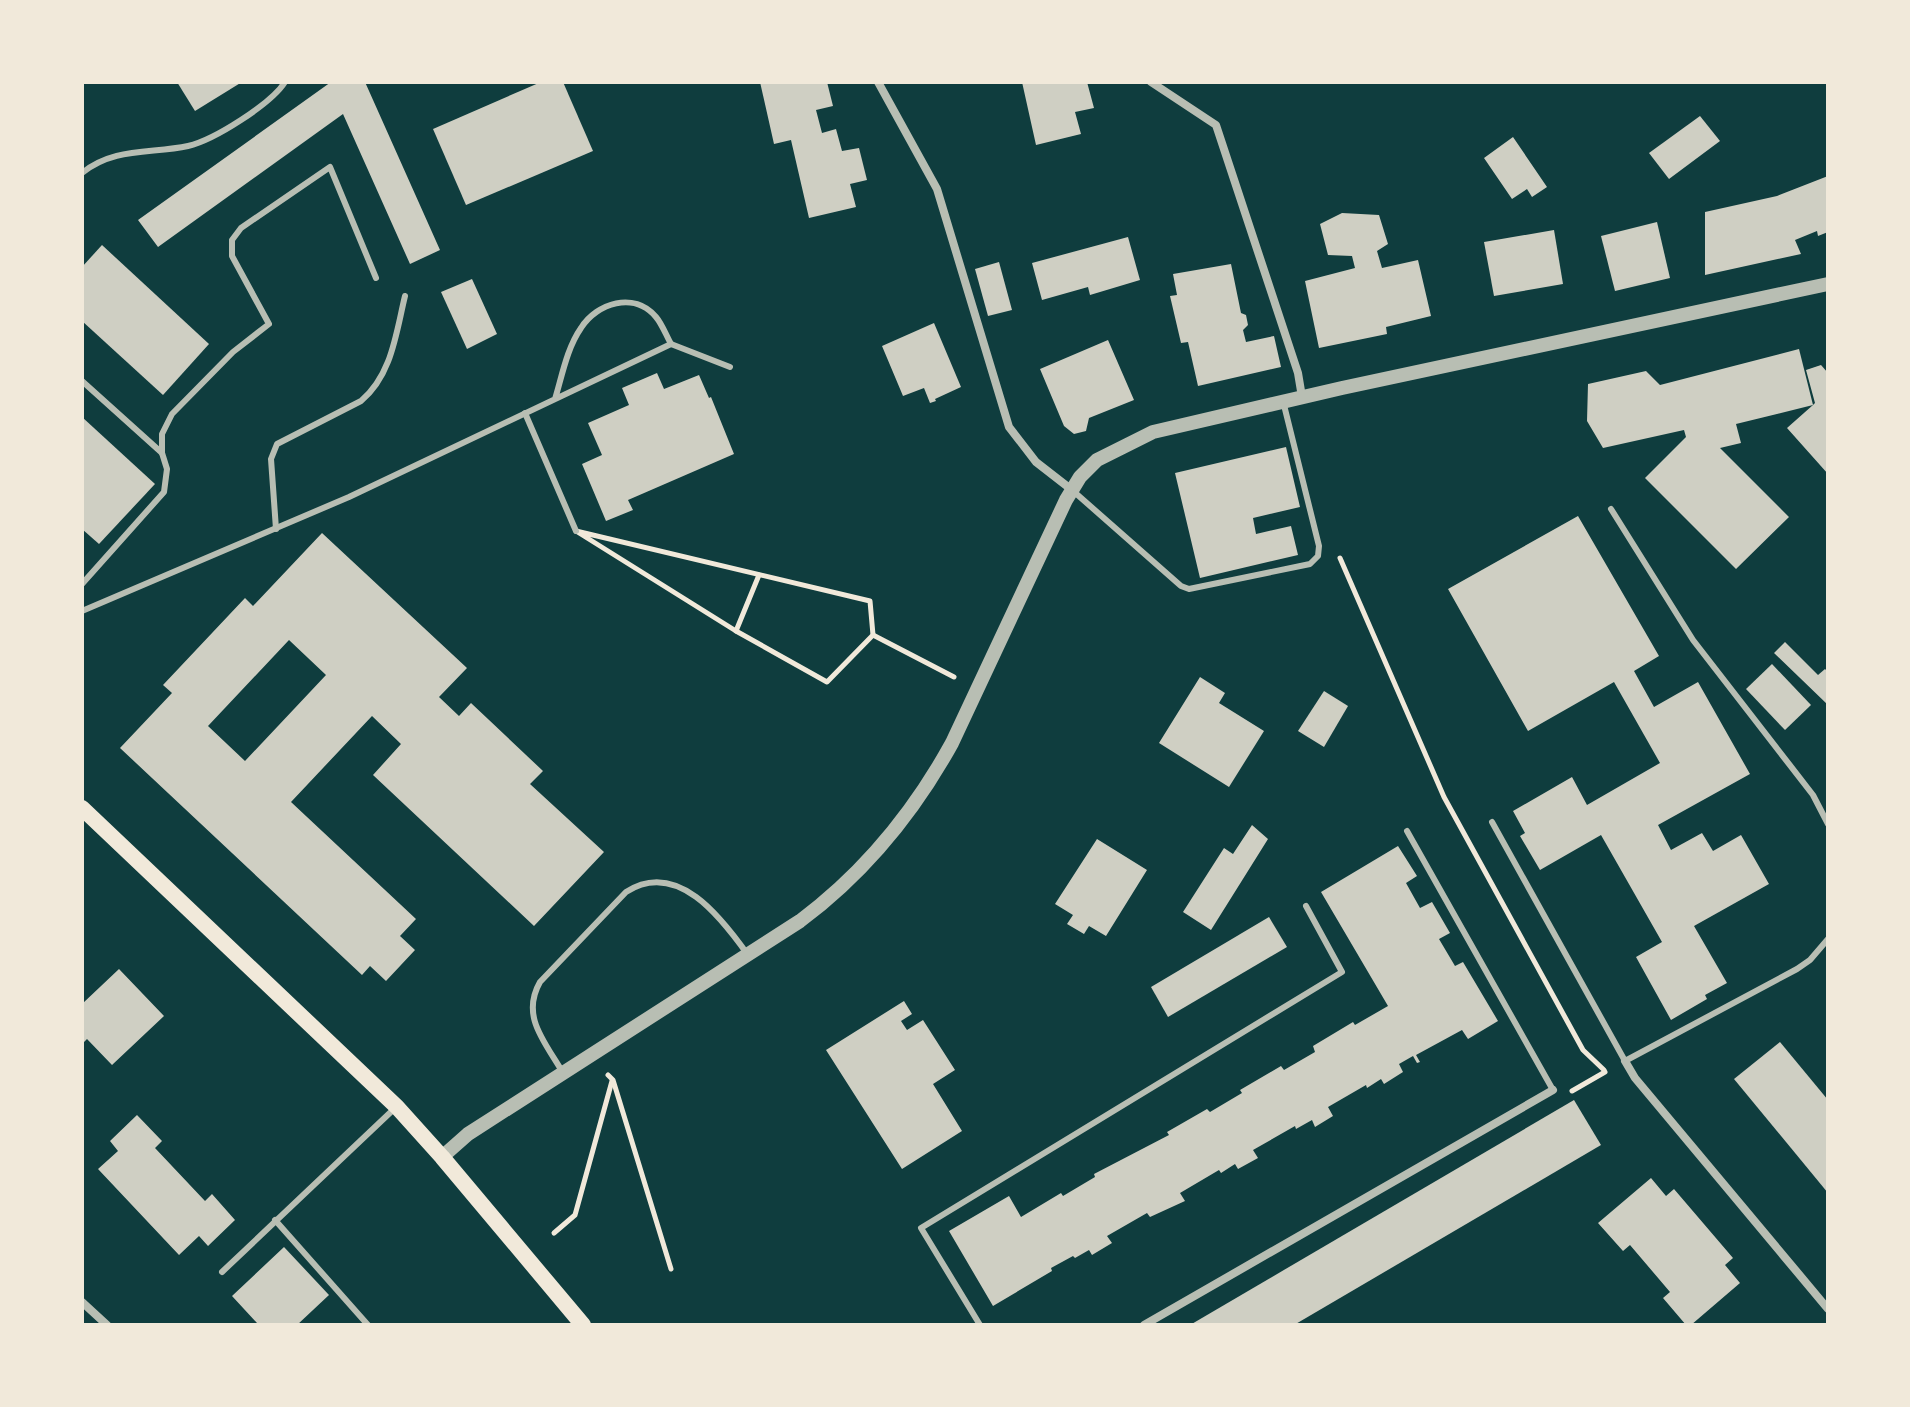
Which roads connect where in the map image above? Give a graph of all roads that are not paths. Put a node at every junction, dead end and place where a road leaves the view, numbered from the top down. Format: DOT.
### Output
graph roads {
  1 [pos="285,82"];
  2 [pos="878,82"];
  3 [pos="1151,82"];
  4 [pos="82,173"];
  5 [pos="376,278"];
  6 [pos="1828,284"];
  7 [pos="405,296"];
  8 [pos="671,344"];
  9 [pos="730,367"];
  10 [pos="82,381"];
  11 [pos="1302,397"];
  12 [pos="555,399"];
  13 [pos="1283,401"];
  14 [pos="525,413"];
  15 [pos="162,453"];
  16 [pos="1072,490"];
  17 [pos="1611,509"];
  18 [pos="276,529"];
  19 [pos="576,531"];
  20 [pos="82,584"];
  21 [pos="82,611"];
  22 [pos="82,808"];
  23 [pos="1492,822"];
  24 [pos="1828,824"];
  25 [pos="1407,831"];
  26 [pos="1306,906"];
  27 [pos="1828,939"];
  28 [pos="748,955"];
  29 [pos="1625,1061"];
  30 [pos="563,1073"];
  31 [pos="1553,1090"];
  32 [pos="397,1107"];
  33 [pos="442,1157"];
  34 [pos="275,1220"];
  35 [pos="222,1272"];
  36 [pos="82,1302"];
  37 [pos="1828,1309"];
  38 [pos="107,1325"];
  39 [pos="368,1325"];
  40 [pos="583,1325"];
  41 [pos="980,1325"];
  42 [pos="1144,1325"];
  1 -- 4 [label="lane"];
  2 -- 16 [label="street"];
  3 -- 11 [label="street"];
  5 -- 15 [label="lane"];
  6 -- 11 [label="street"];
  7 -- 18 [label="lane"];
  8 -- 9 [label="lane"];
  8 -- 12 [label="lane"];
  8 -- 12 [label="lane"];
  10 -- 15 [label="lane"];
  11 -- 13 [label="street"];
  12 -- 14 [label="lane"];
  13 -- 16 [label="street"];
  13 -- 16 [label="lane"];
  14 -- 18 [label="lane"];
  14 -- 19 [label="lane"];
  15 -- 20 [label="lane"];
  16 -- 28 [label="street"];
  17 -- 24 [label="lane"];
  18 -- 21 [label="lane"];
  22 -- 32 [label="main road"];
  23 -- 29 [label="lane"];
  25 -- 31 [label="lane"];
  26 -- 41 [label="lane"];
  27 -- 29 [label="lane"];
  28 -- 30 [label="street"];
  28 -- 30 [label="lane"];
  29 -- 37 [label="street"];
  30 -- 33 [label="street"];
  31 -- 42 [label="street"];
  32 -- 33 [label="main road"];
  32 -- 34 [label="lane"];
  33 -- 40 [label="main road"];
  34 -- 35 [label="lane"];
  34 -- 39 [label="lane"];
  36 -- 38 [label="street"];
}
